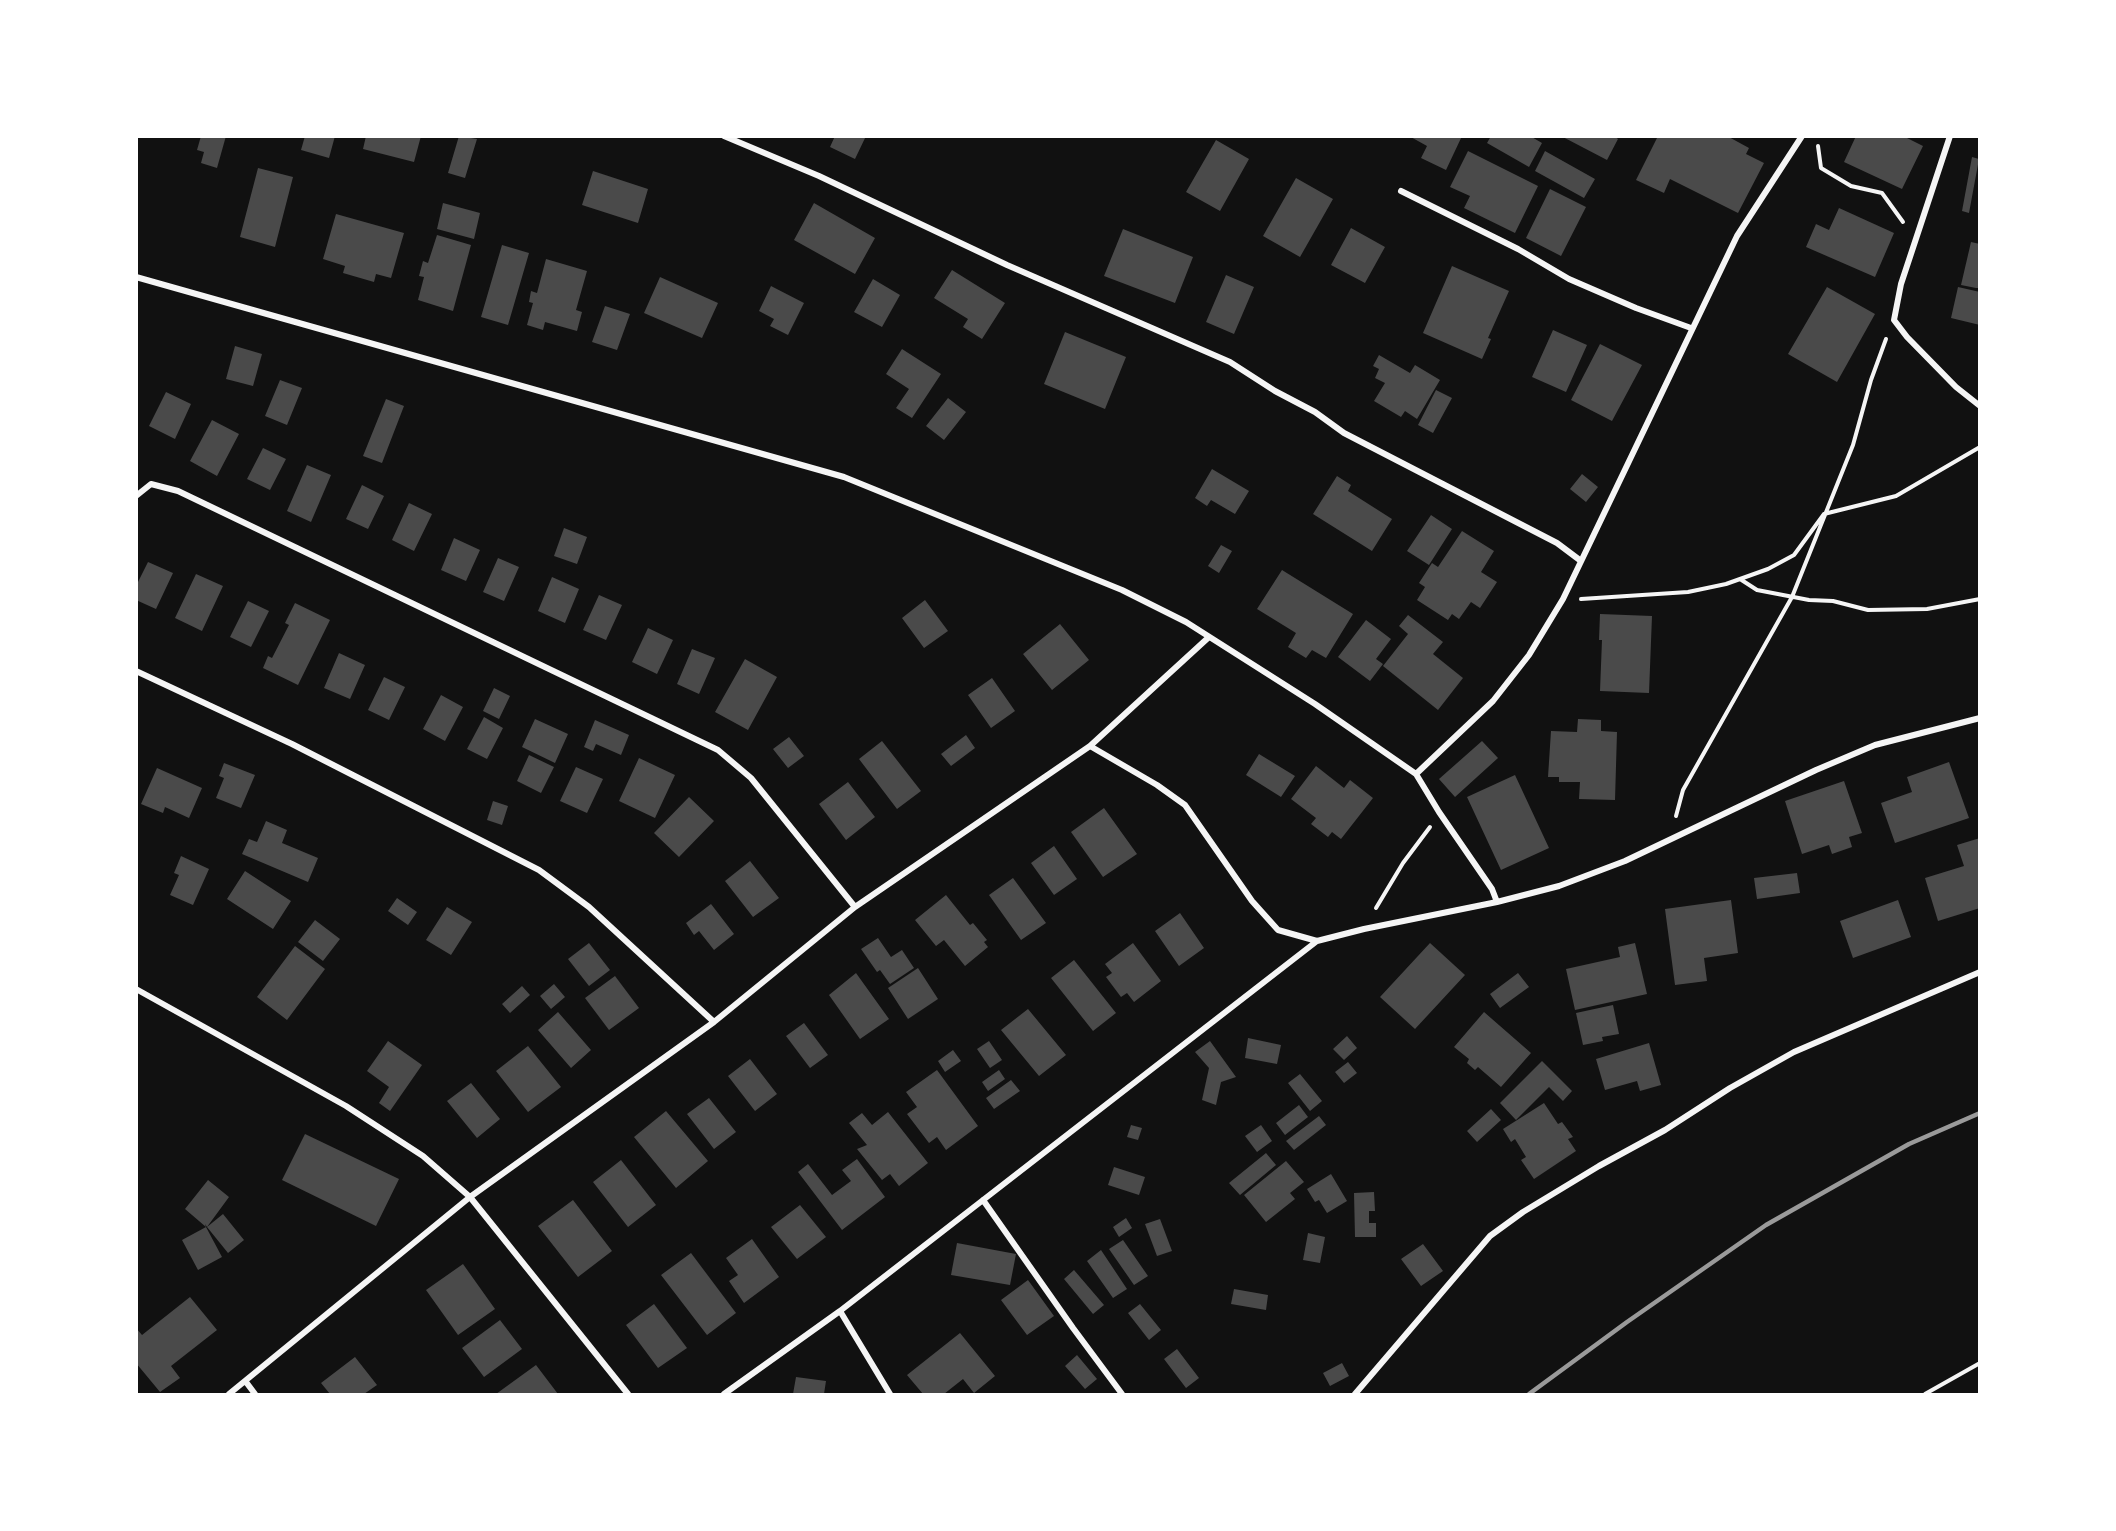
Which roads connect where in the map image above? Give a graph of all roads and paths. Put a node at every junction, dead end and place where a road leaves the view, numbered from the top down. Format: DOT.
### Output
graph roads {
  1 [pos="724,136"];
  2 [pos="1802,136"];
  3 [pos="1817,136"];
  4 [pos="1950,136"];
  5 [pos="1401,191"];
  6 [pos="1909,228"];
  7 [pos="136,278"];
  8 [pos="1894,320"];
  9 [pos="1691,328"];
  10 [pos="1980,406"];
  11 [pos="1980,447"];
  12 [pos="136,496"];
  13 [pos="1824,514"];
  14 [pos="1581,561"];
  15 [pos="1740,579"];
  16 [pos="1792,597"];
  17 [pos="1563,599"];
  18 [pos="1980,599"];
  19 [pos="1209,637"];
  20 [pos="136,671"];
  21 [pos="1980,718"];
  22 [pos="1090,746"];
  23 [pos="1416,774"];
  24 [pos="1439,812"];
  25 [pos="1670,840"];
  26 [pos="1497,902"];
  27 [pos="855,907"];
  28 [pos="1364,929"];
  29 [pos="1317,941"];
  30 [pos="1980,972"];
  31 [pos="136,989"];
  32 [pos="714,1022"];
  33 [pos="470,1197"];
  34 [pos="983,1200"];
  35 [pos="840,1311"];
  36 [pos="1980,1363"];
  37 [pos="246,1382"];
  38 [pos="229,1395"];
  39 [pos="255,1395"];
  40 [pos="628,1395"];
  41 [pos="724,1395"];
  42 [pos="890,1395"];
  43 [pos="1122,1395"];
  44 [pos="1356,1395"];
  45 [pos="1924,1395"];
  1 -- 14 [label="street"];
  2 -- 9 [label="street"];
  3 -- 6 [label="path"];
  4 -- 8 [label="street"];
  5 -- 9 [label="street"];
  7 -- 19 [label="street"];
  8 -- 10 [label="street"];
  8 -- 13 [label="path"];
  9 -- 14 [label="street"];
  11 -- 13 [label="path"];
  12 -- 27 [label="street"];
  13 -- 15 [label="path"];
  13 -- 16 [label="path"];
  14 -- 17 [label="street"];
  15 -- 16 [label="path"];
  15 -- 17 [label="path"];
  16 -- 18 [label="path"];
  16 -- 25 [label="path"];
  17 -- 23 [label="street"];
  19 -- 22 [label="street"];
  19 -- 23 [label="street"];
  20 -- 32 [label="street"];
  21 -- 25 [label="street"];
  22 -- 27 [label="street"];
  22 -- 29 [label="street"];
  23 -- 24 [label="street"];
  24 -- 26 [label="street"];
  24 -- 28 [label="path"];
  25 -- 26 [label="street"];
  26 -- 28 [label="street"];
  27 -- 32 [label="street"];
  28 -- 29 [label="street"];
  29 -- 34 [label="street"];
  30 -- 44 [label="street"];
  31 -- 33 [label="street"];
  32 -- 33 [label="street"];
  33 -- 37 [label="street"];
  33 -- 40 [label="street"];
  34 -- 35 [label="street"];
  34 -- 43 [label="street"];
  35 -- 41 [label="street"];
  35 -- 42 [label="street"];
  36 -- 45 [label="path"];
  37 -- 38 [label="street"];
  37 -- 39 [label="street"];
}
